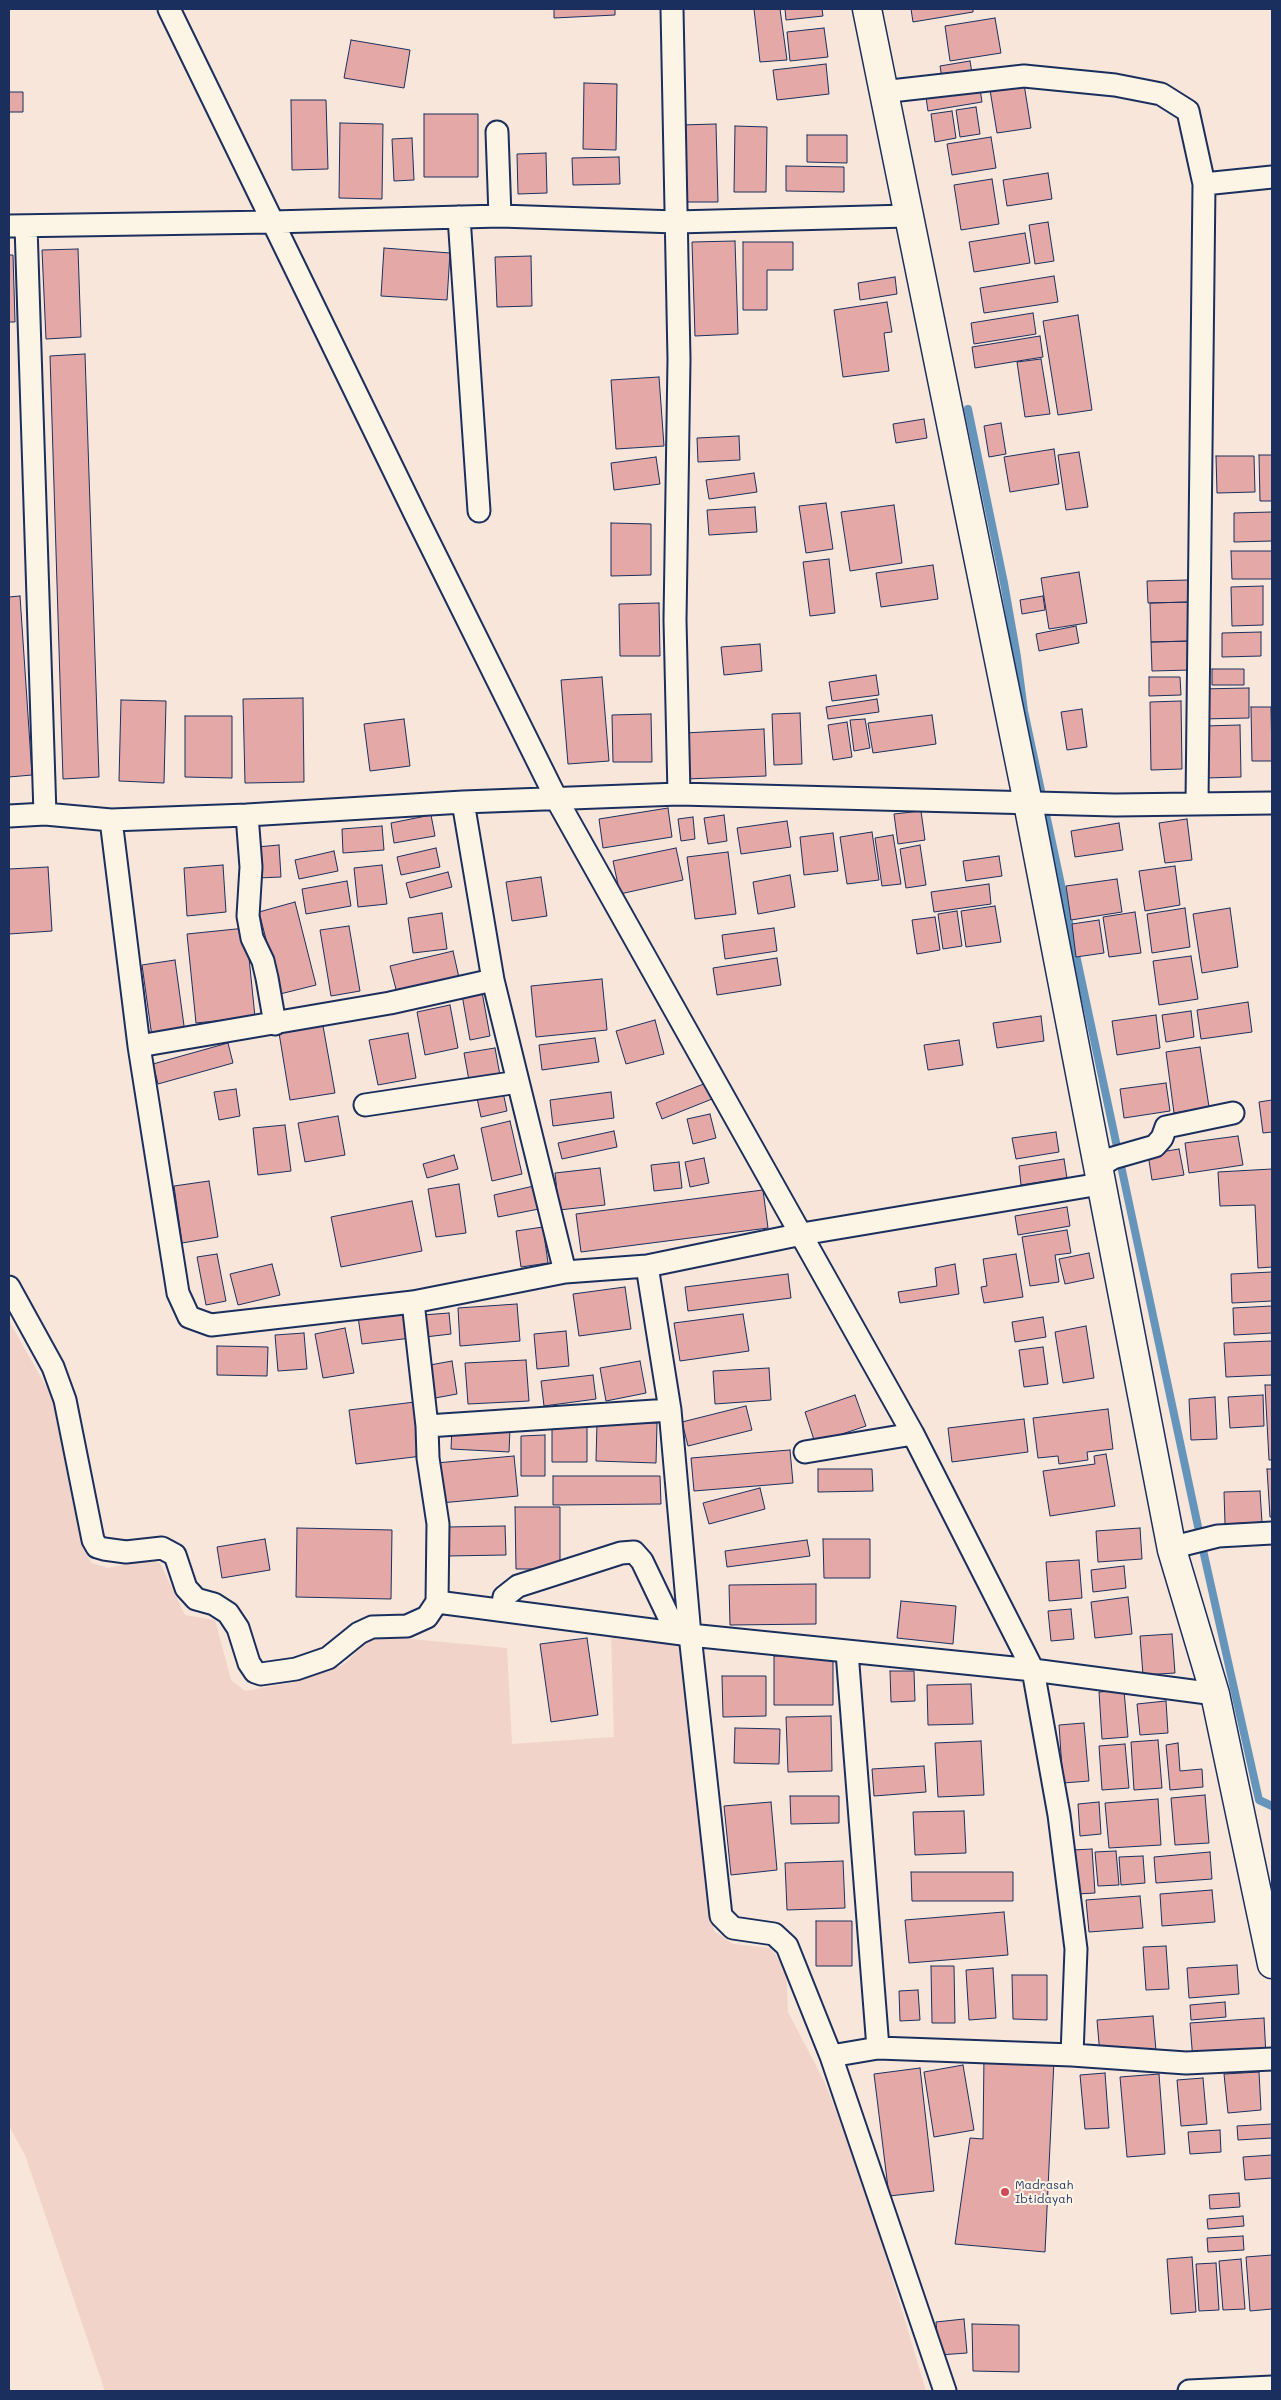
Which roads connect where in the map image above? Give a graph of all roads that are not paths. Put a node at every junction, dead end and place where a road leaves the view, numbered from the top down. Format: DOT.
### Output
graph roads {
  1 [pos="169,9"];
  2 [pos="672,9"];
  3 [pos="867,9"];
  4 [pos="882,92"];
  5 [pos="496,132"];
  6 [pos="1272,177"];
  7 [pos="1204,184"];
  8 [pos="500,216"];
  9 [pos="908,216"];
  10 [pos="459,217"];
  11 [pos="272,222"];
  12 [pos="676,222"];
  13 [pos="18,226"];
  14 [pos="479,511"];
  15 [pos="679,794"];
  16 [pos="557,800"];
  17 [pos="463,802"];
  18 [pos="1028,802"];
  19 [pos="1197,802"];
  20 [pos="1272,803"];
  21 [pos="45,814"];
  22 [pos="9,816"];
  23 [pos="247,816"];
  24 [pos="111,820"];
  25 [pos="494,980"];
  26 [pos="275,1024"];
  27 [pos="140,1046"];
  28 [pos="518,1082"];
  29 [pos="365,1105"];
  30 [pos="1233,1113"];
  31 [pos="1104,1170"];
  32 [pos="802,1234"];
  33 [pos="647,1266"];
  34 [pos="565,1272"];
  35 [pos="9,1288"];
  36 [pos="414,1302"];
  37 [pos="670,1410"];
  38 [pos="427,1426"];
  39 [pos="913,1434"];
  40 [pos="805,1452"];
  41 [pos="1272,1533"];
  42 [pos="1177,1547"];
  43 [pos="437,1602"];
  44 [pos="502,1610"];
  45 [pos="683,1634"];
  46 [pos="847,1652"];
  47 [pos="1033,1670"];
  48 [pos="1216,1694"];
  49 [pos="1272,1964"];
  50 [pos="878,2048"];
  51 [pos="1072,2055"];
  52 [pos="831,2056"];
  53 [pos="1272,2059"];
  54 [pos="1272,2387"];
  55 [pos="945,2391"];
  56 [pos="1189,2391"];
  1 -- 11 [label="street"];
  2 -- 12 [label="street"];
  3 -- 4 [label="main road"];
  4 -- 7 [label="street"];
  4 -- 9 [label="main road"];
  5 -- 8 [label="street"];
  6 -- 7 [label="street"];
  7 -- 19 [label="street"];
  8 -- 10 [label="street"];
  8 -- 12 [label="street"];
  9 -- 12 [label="street"];
  9 -- 18 [label="main road"];
  10 -- 11 [label="street"];
  10 -- 14 [label="street"];
  11 -- 13 [label="street"];
  11 -- 16 [label="street"];
  12 -- 15 [label="street"];
  13 -- 21 [label="street"];
  15 -- 16 [label="street"];
  15 -- 18 [label="street"];
  16 -- 17 [label="street"];
  16 -- 32 [label="street"];
  17 -- 23 [label="street"];
  17 -- 25 [label="street"];
  18 -- 19 [label="street"];
  18 -- 31 [label="main road"];
  19 -- 20 [label="street"];
  21 -- 22 [label="street"];
  21 -- 24 [label="street"];
  23 -- 24 [label="street"];
  23 -- 26 [label="street"];
  24 -- 27 [label="street"];
  25 -- 26 [label="street"];
  25 -- 28 [label="street"];
  26 -- 27 [label="street"];
  27 -- 36 [label="street"];
  28 -- 29 [label="street"];
  28 -- 34 [label="street"];
  30 -- 31 [label="street"];
  31 -- 32 [label="street"];
  31 -- 42 [label="main road"];
  32 -- 33 [label="street"];
  32 -- 39 [label="street"];
  33 -- 34 [label="street"];
  33 -- 37 [label="street"];
  34 -- 36 [label="street"];
  35 -- 43 [label="street"];
  36 -- 38 [label="street"];
  37 -- 38 [label="street"];
  37 -- 45 [label="street"];
  38 -- 43 [label="street"];
  39 -- 40 [label="street"];
  39 -- 47 [label="street"];
  41 -- 42 [label="street"];
  42 -- 48 [label="main road"];
  43 -- 44 [label="street"];
  44 -- 45 [label="street"];
  44 -- 45 [label="street"];
  45 -- 46 [label="street"];
  45 -- 52 [label="street"];
  46 -- 47 [label="street"];
  46 -- 50 [label="street"];
  47 -- 48 [label="street"];
  47 -- 51 [label="street"];
  48 -- 49 [label="main road"];
  50 -- 51 [label="street"];
  50 -- 52 [label="street"];
  51 -- 53 [label="street"];
  52 -- 55 [label="street"];
  54 -- 56 [label="street"];
}
